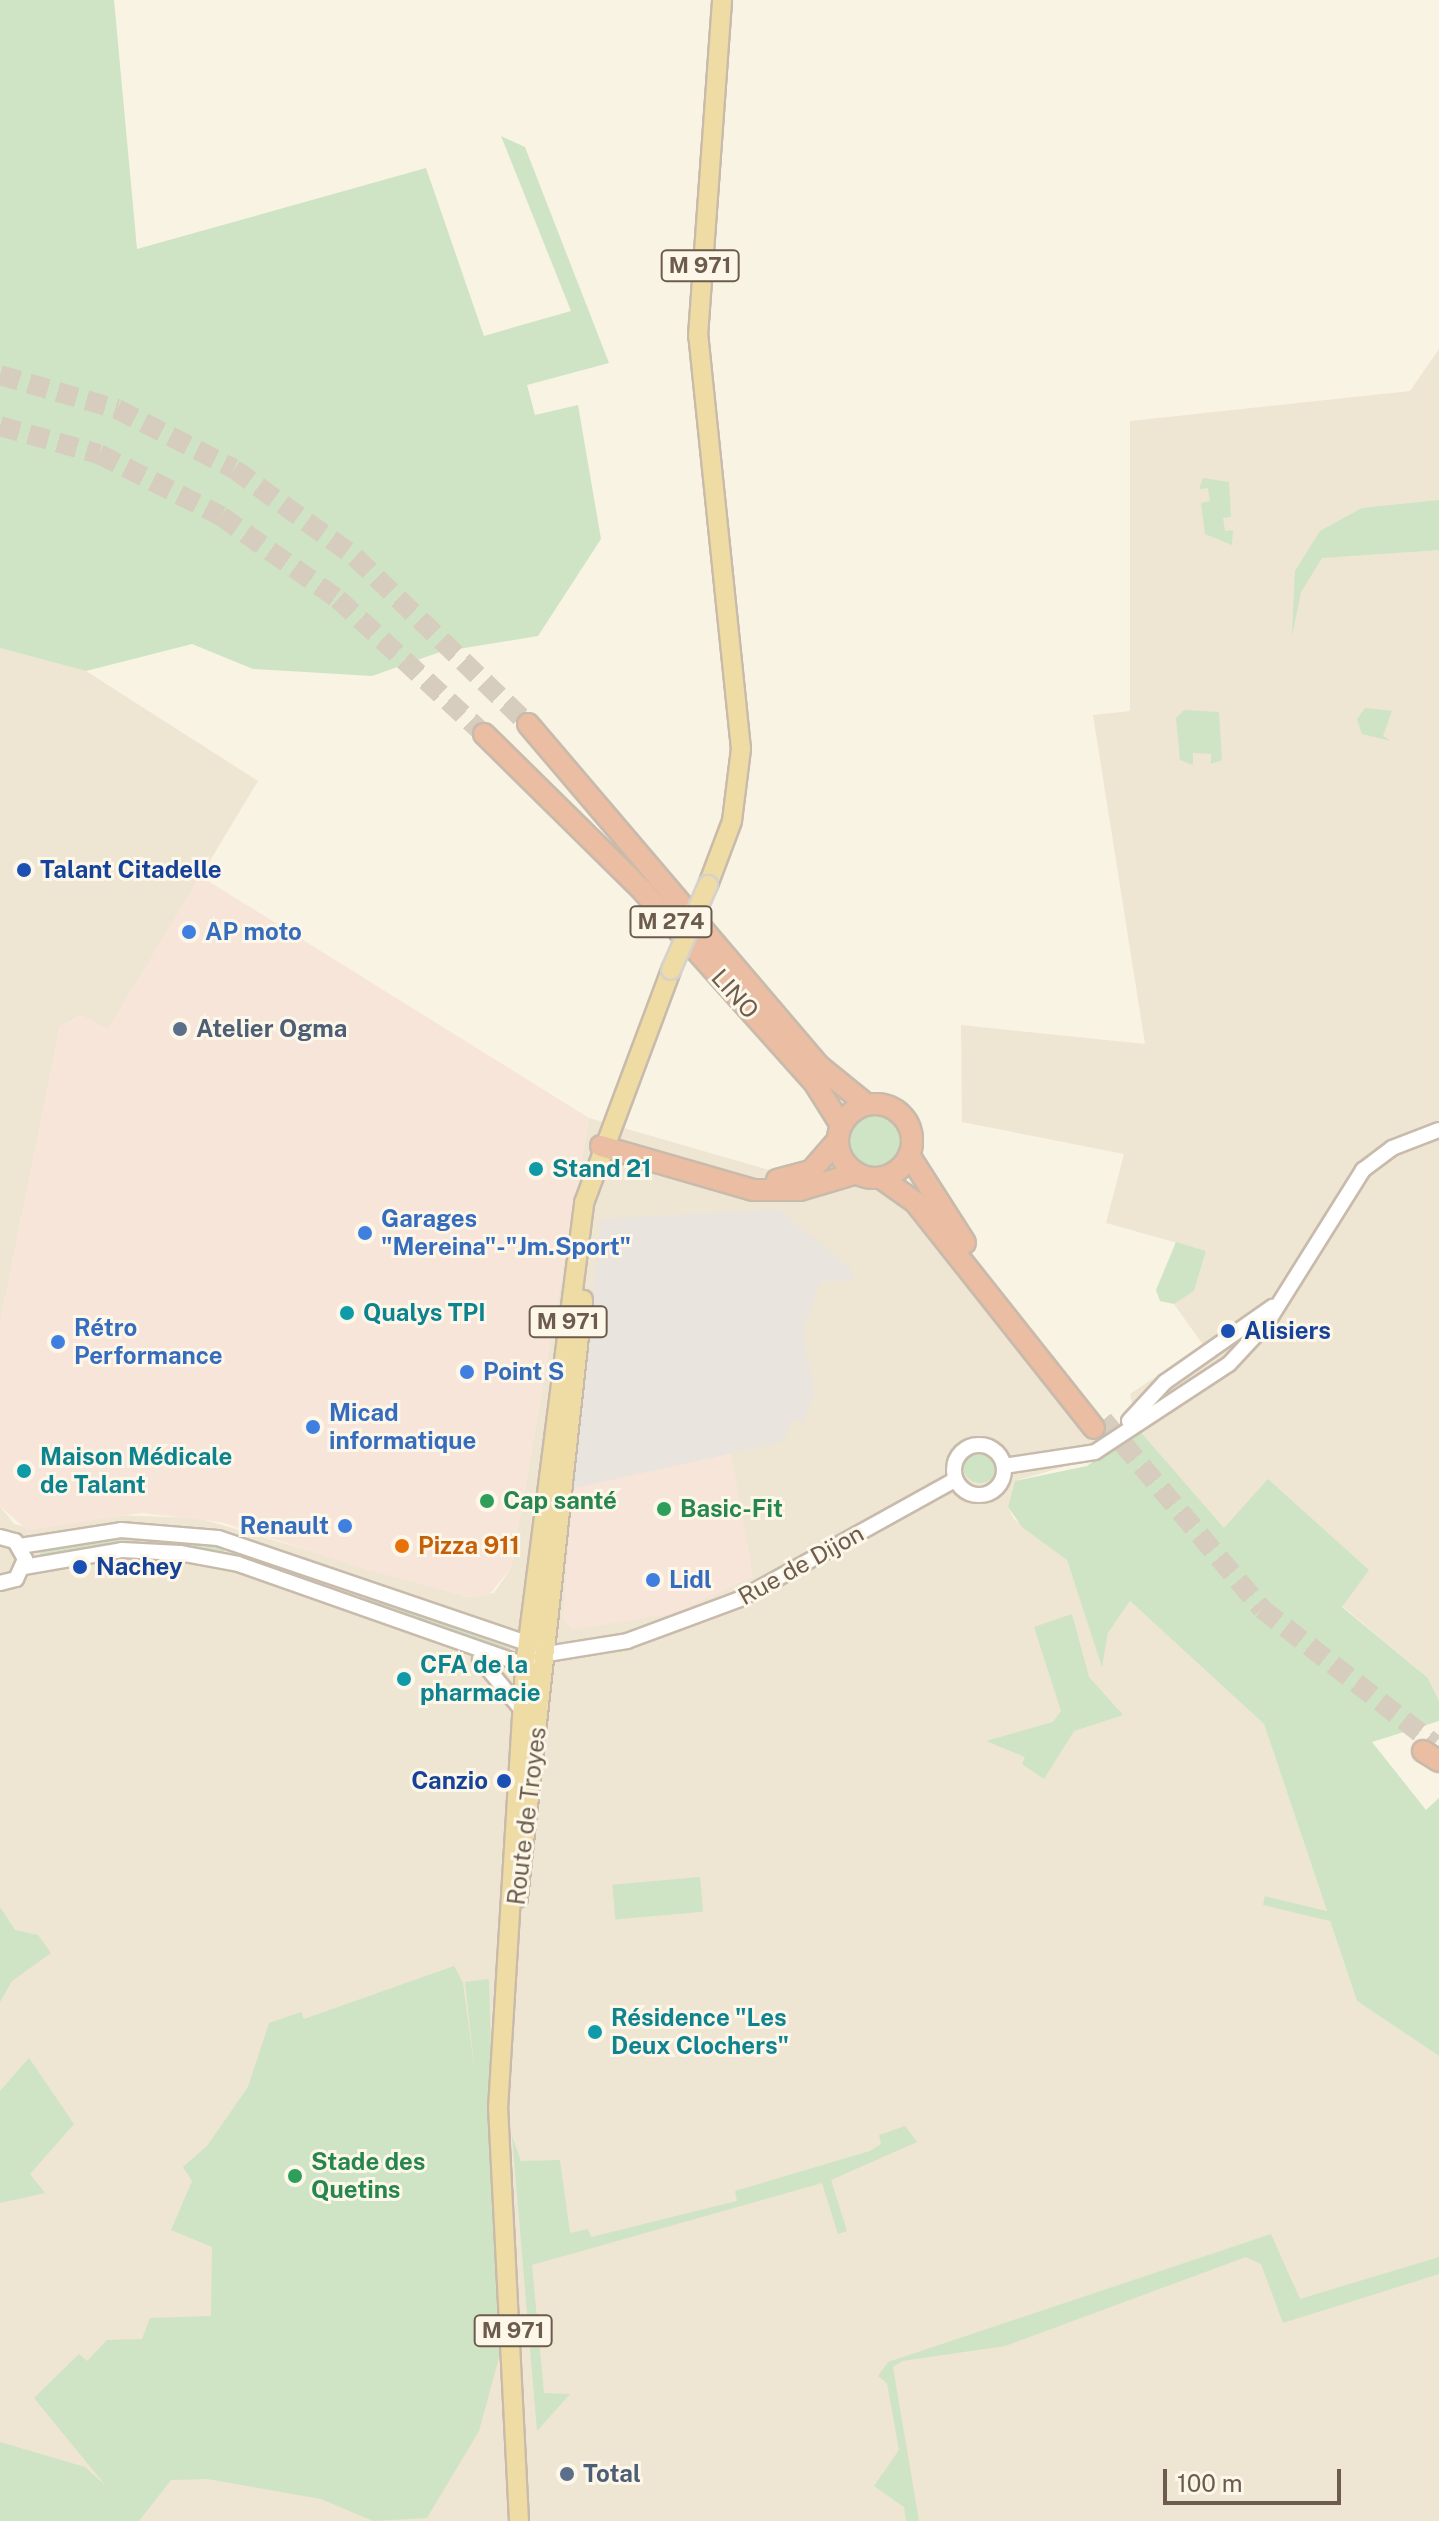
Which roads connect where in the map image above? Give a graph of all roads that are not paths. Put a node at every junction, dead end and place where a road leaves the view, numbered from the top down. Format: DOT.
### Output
graph roads {
  1 [pos="722,0"];
  2 [pos="528,724"];
  3 [pos="484,734"];
  4 [pos="866,1104"];
  5 [pos="1439,1130"];
  6 [pos="839,1133"];
  7 [pos="601,1146"];
  8 [pos="909,1155"];
  9 [pos="857,1173"];
  10 [pos="881,1178"];
  11 [pos="1278,1302"];
  12 [pos="1120,1433"];
  13 [pos="1004,1466"];
  14 [pos="955,1480"];
  15 [pos="0,1537"];
  16 [pos="20,1546"];
  17 [pos="24,1567"];
  18 [pos="0,1583"];
  19 [pos="463,1648"];
  20 [pos="541,1651"];
  21 [pos="525,1665"];
  22 [pos="521,1709"];
  23 [pos="506,1960"];
  24 [pos="519,2521"];
  1 -- 7 [label="main road, M 971, bridge"];
  2 -- 4 [label="highway, LINO / M 274"];
  3 -- 6 [label="highway, LINO / M 274"];
  4 -- 6 [label="highway"];
  4 -- 8 [label="highway, LINO"];
  5 -- 11 [label="street"];
  6 -- 7 [label="highway"];
  6 -- 9 [label="highway, LINO"];
  7 -- 9 [label="highway"];
  7 -- 20 [label="main road, M 971"];
  8 -- 10 [label="highway"];
  8 -- 10 [label="highway, LINO"];
  9 -- 10 [label="highway, LINO"];
  11 -- 12 [label="street"];
  11 -- 12 [label="street"];
  12 -- 13 [label="street"];
  13 -- 14 [label="street"];
  13 -- 14 [label="street"];
  14 -- 20 [label="street, Rue de Dijon"];
  15 -- 16 [label="street"];
  16 -- 17 [label="street"];
  16 -- 20 [label="street"];
  17 -- 18 [label="street"];
  17 -- 19 [label="street"];
  19 -- 21 [label="street"];
  19 -- 22 [label="street"];
  20 -- 21 [label="main road, M 971"];
  20 -- 23 [label="main road, Route de Troyes / M 971"];
  21 -- 22 [label="main road, M 971"];
  22 -- 23 [label="main road, M 971"];
  23 -- 24 [label="main road, M 971"];
}
